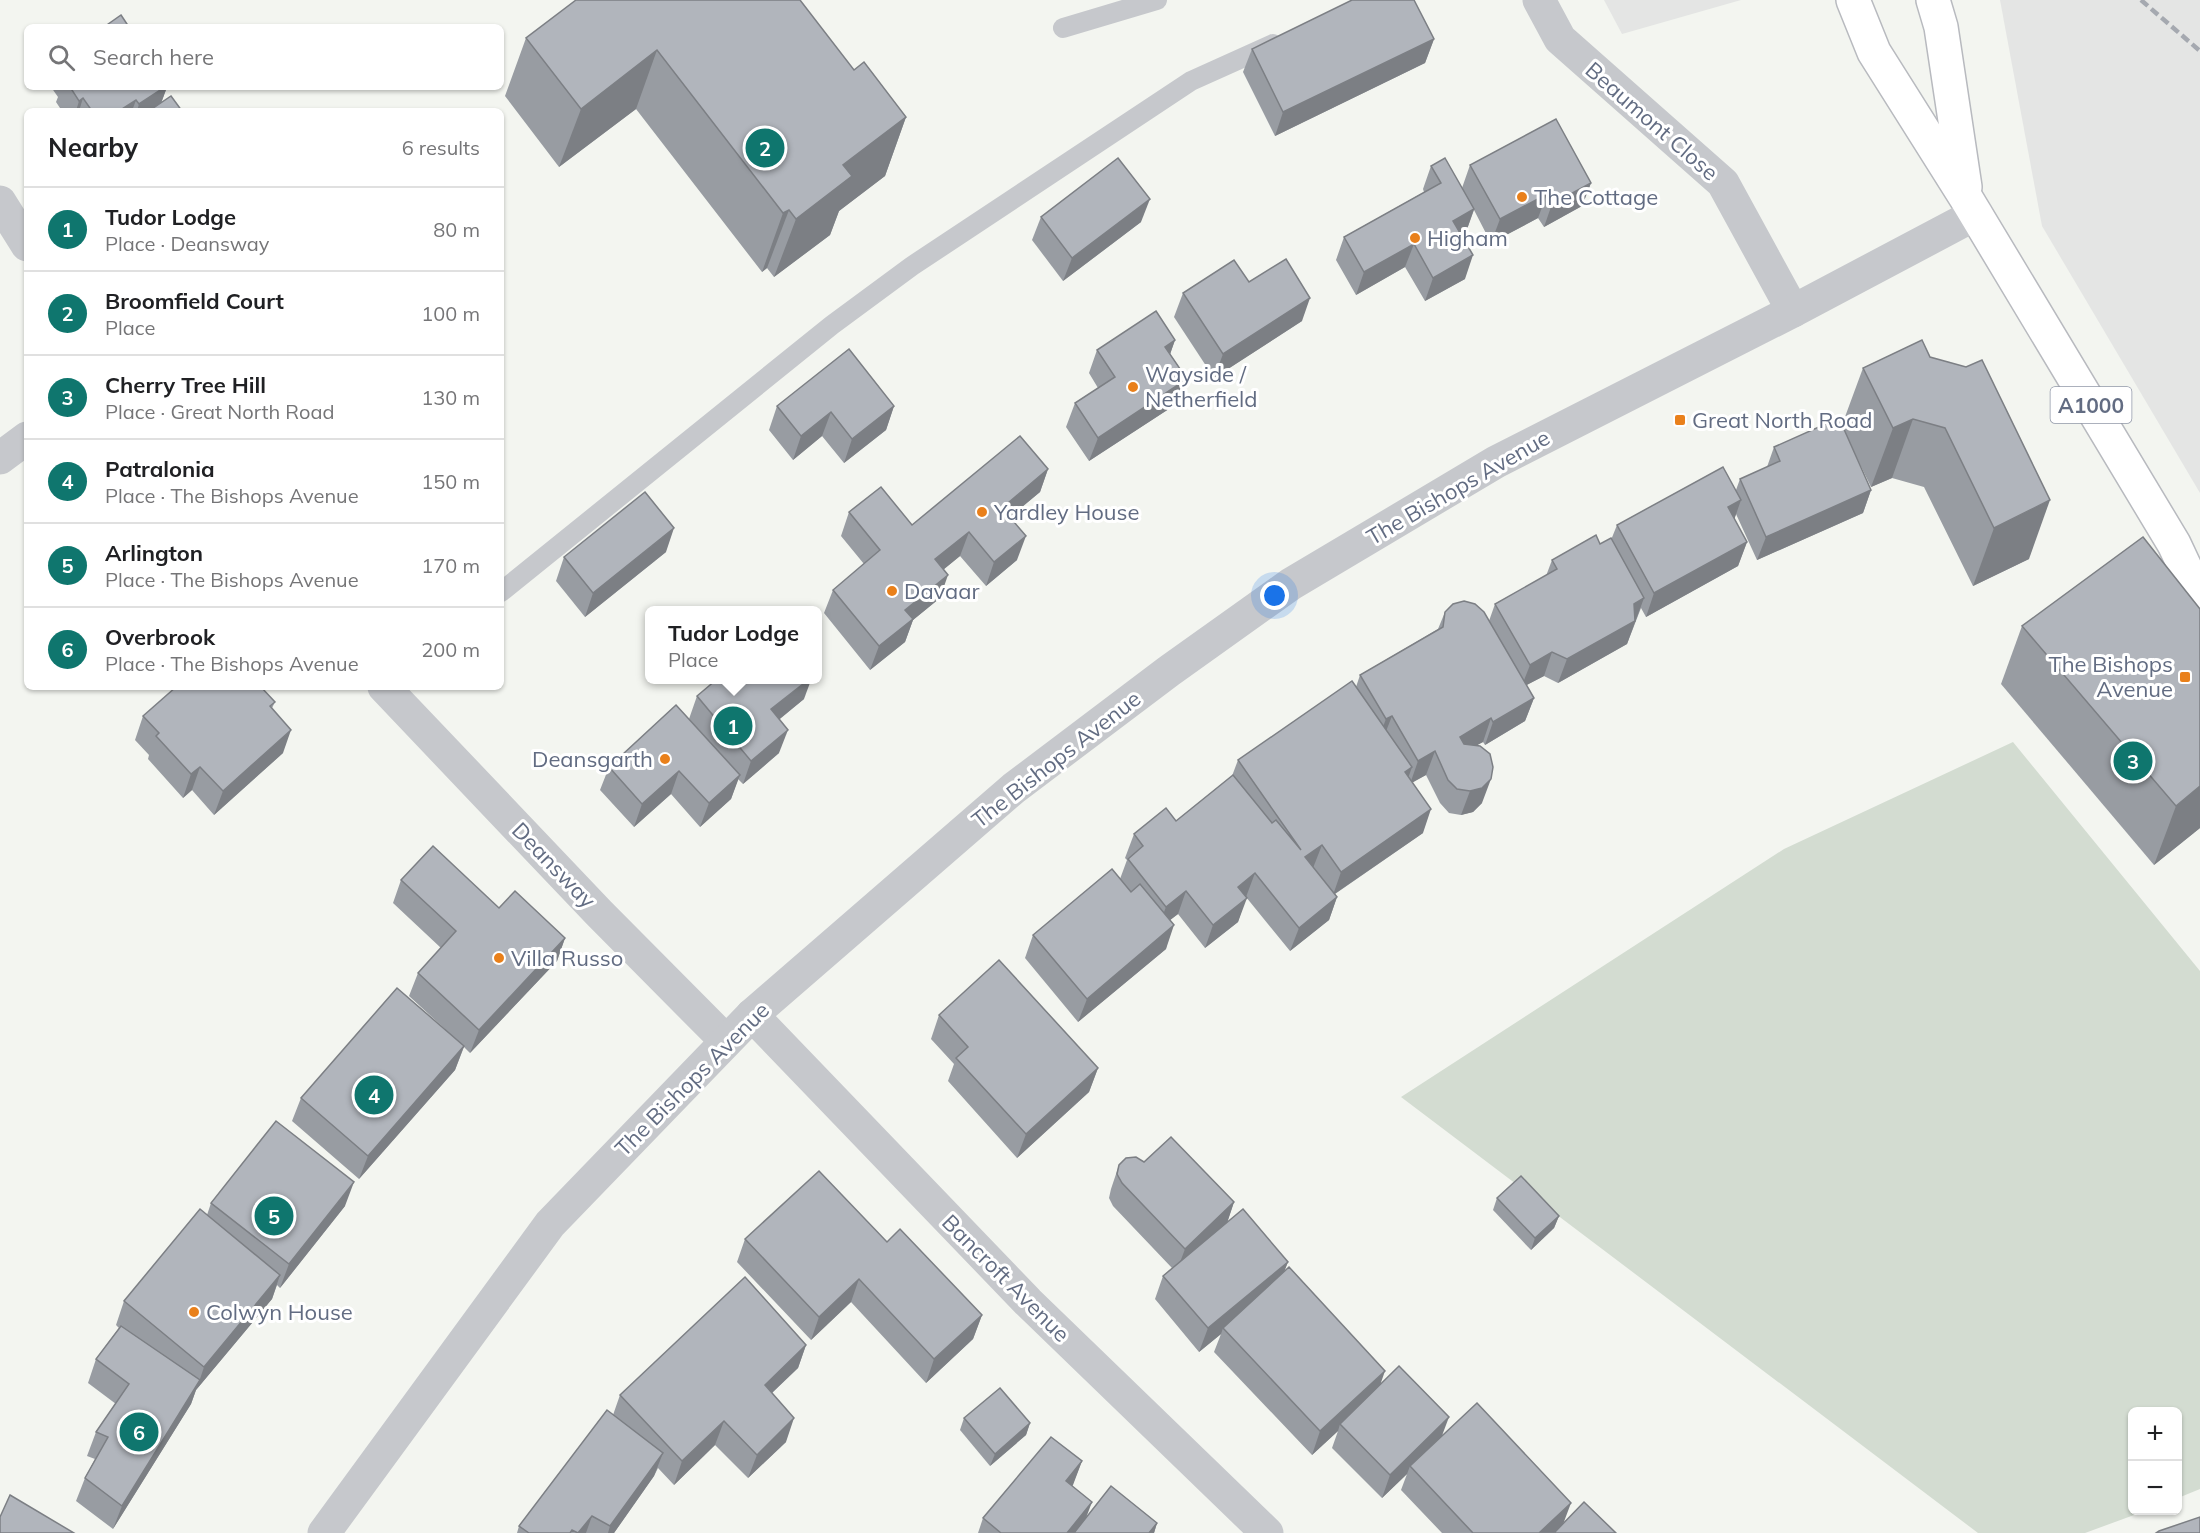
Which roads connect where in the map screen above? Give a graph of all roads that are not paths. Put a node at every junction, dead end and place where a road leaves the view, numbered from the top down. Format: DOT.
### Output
graph roads {
  1 [pos="1157,0"];
  2 [pos="1539,0"];
  3 [pos="1853,0"];
  4 [pos="1933,0"];
  5 [pos="1063,28"];
  6 [pos="1289,36"];
  7 [pos="0,202"];
  8 [pos="1971,206"];
  9 [pos="24,240"];
  10 [pos="1793,311"];
  11 [pos="24,440"];
  12 [pos="0,458"];
  13 [pos="504,590"];
  14 [pos="2200,599"];
  15 [pos="387,690"];
  16 [pos="752,1015"];
  17 [pos="726,1041"];
  18 [pos="324,1533"];
  19 [pos="1267,1533"];
  1 -- 5 [label="lane"];
  2 -- 10 [label="street, Beaumont Close"];
  3 -- 8 [label="main road, A1000"];
  4 -- 8 [label="main road, A1000"];
  6 -- 13 [label="lane"];
  7 -- 9 [label="street"];
  8 -- 10 [label="street, The Bishops Avenue"];
  8 -- 14 [label="main road, A1000"];
  10 -- 16 [label="street, The Bishops Avenue"];
  11 -- 12 [label="street"];
  15 -- 17 [label="street, Deansway"];
  16 -- 17 [label="street, The Bishops Avenue"];
  16 -- 19 [label="street, Bancroft Avenue"];
  17 -- 18 [label="street, The Bishops Avenue"];
}
